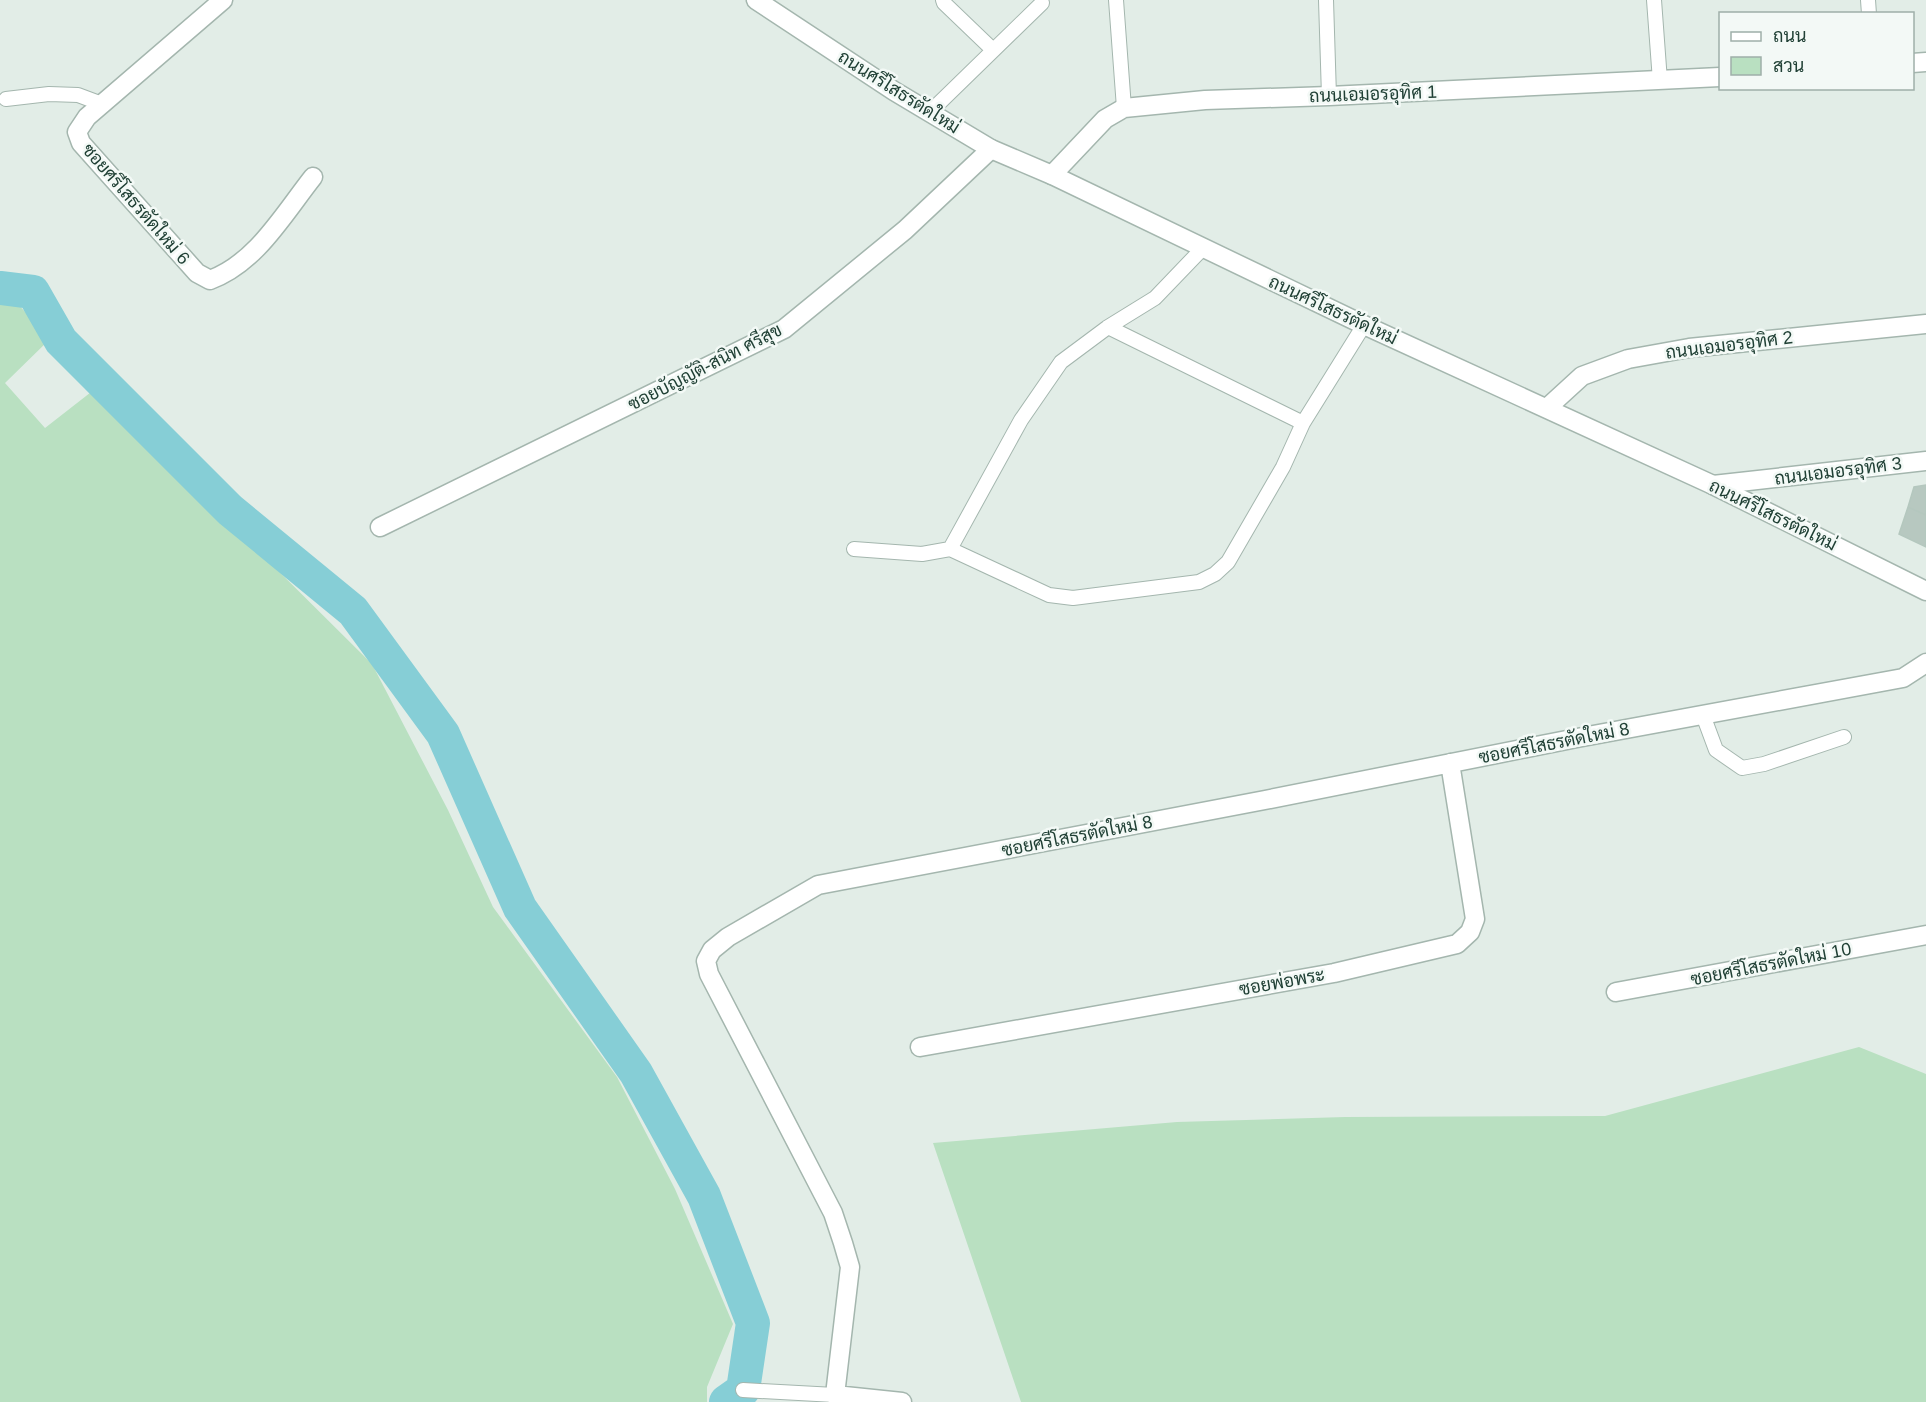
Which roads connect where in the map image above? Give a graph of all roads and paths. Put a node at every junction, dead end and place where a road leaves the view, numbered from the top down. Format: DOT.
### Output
graph roads {
  1 [pos="223,0"];
  2 [pos="756,0"];
  3 [pos="942,0"];
  4 [pos="1116,0"];
  5 [pos="1326,0"];
  6 [pos="1654,0"];
  7 [pos="1042,3"];
  8 [pos="993,50"];
  9 [pos="1926,62"];
  10 [pos="1926,69"];
  11 [pos="1719,77"];
  12 [pos="1660,81"];
  13 [pos="1329,96"];
  14 [pos="6,99"];
  15 [pos="102,104"];
  16 [pos="1124,108"];
  17 [pos="930,112"];
  18 [pos="991,148"];
  19 [pos="1052,175"];
  20 [pos="313,177"];
  21 [pos="1203,248"];
  22 [pos="1926,324"];
  23 [pos="1364,325"];
  24 [pos="1108,327"];
  25 [pos="1547,408"];
  26 [pos="1303,423"];
  27 [pos="1926,461"];
  28 [pos="1713,485"];
  29 [pos="380,527"];
  30 [pos="854,549"];
  31 [pos="950,549"];
  32 [pos="1926,591"];
  33 [pos="1926,663"];
  34 [pos="1703,715"];
  35 [pos="1844,737"];
  36 [pos="1450,763"];
  37 [pos="1926,935"];
  38 [pos="1616,993"];
  39 [pos="920,1047"];
  40 [pos="743,1390"];
  41 [pos="835,1395"];
  42 [pos="902,1402"];
  1 -- 15 [label="street, ซอยศรีโสธรตัดใหม่ 6"];
  2 -- 17 [label="street, ถนนศรีโสธรตัดใหม่"];
  3 -- 8 [label="lane"];
  4 -- 16 [label="lane"];
  5 -- 13 [label="lane"];
  6 -- 12 [label="lane"];
  7 -- 8 [label="lane"];
  8 -- 17 [label="lane"];
  9 -- 10 [label="street"];
  11 -- 12 [label="street, ถนนเอมอรอุทิศ 1"];
  12 -- 13 [label="street, ถนนเอมอรอุทิศ 1"];
  13 -- 16 [label="street, ถนนเอมอรอุทิศ 1"];
  14 -- 15 [label="lane"];
  15 -- 20 [label="street, ซอยศรีโสธรตัดใหม่ 6"];
  16 -- 19 [label="street, ถนนเอมอรอุทิศ 1"];
  17 -- 18 [label="street, ถนนศรีโสธรตัดใหม่"];
  18 -- 19 [label="street, ถนนศรีโสธรตัดใหม่"];
  18 -- 29 [label="street, ซอยบัญญัติ-สนิท ศรีสุข"];
  19 -- 21 [label="street, ถนนศรีโสธรตัดใหม่"];
  21 -- 23 [label="street, ถนนศรีโสธรตัดใหม่"];
  21 -- 24 [label="lane"];
  22 -- 25 [label="street, ถนนเอมอรอุทิศ 2"];
  23 -- 25 [label="street, ถนนศรีโสธรตัดใหม่"];
  23 -- 26 [label="lane"];
  24 -- 26 [label="lane"];
  24 -- 31 [label="lane"];
  25 -- 28 [label="street, ถนนศรีโสธรตัดใหม่"];
  26 -- 31 [label="lane"];
  27 -- 28 [label="street, ถนนเอมอรอุทิศ 3"];
  28 -- 32 [label="street, ถนนศรีโสธรตัดใหม่"];
  30 -- 31 [label="lane"];
  33 -- 34 [label="street, ซอยศรีโสธรตัดใหม่ 8"];
  34 -- 35 [label="lane"];
  34 -- 36 [label="street, ซอยศรีโสธรตัดใหม่ 8"];
  36 -- 39 [label="street, ซอยพ่อพระ"];
  36 -- 41 [label="street, ซอยศรีโสธรตัดใหม่ 8"];
  37 -- 38 [label="street, ซอยศรีโสธรตัดใหม่ 10"];
  40 -- 41 [label="lane"];
  41 -- 42 [label="street"];
}
